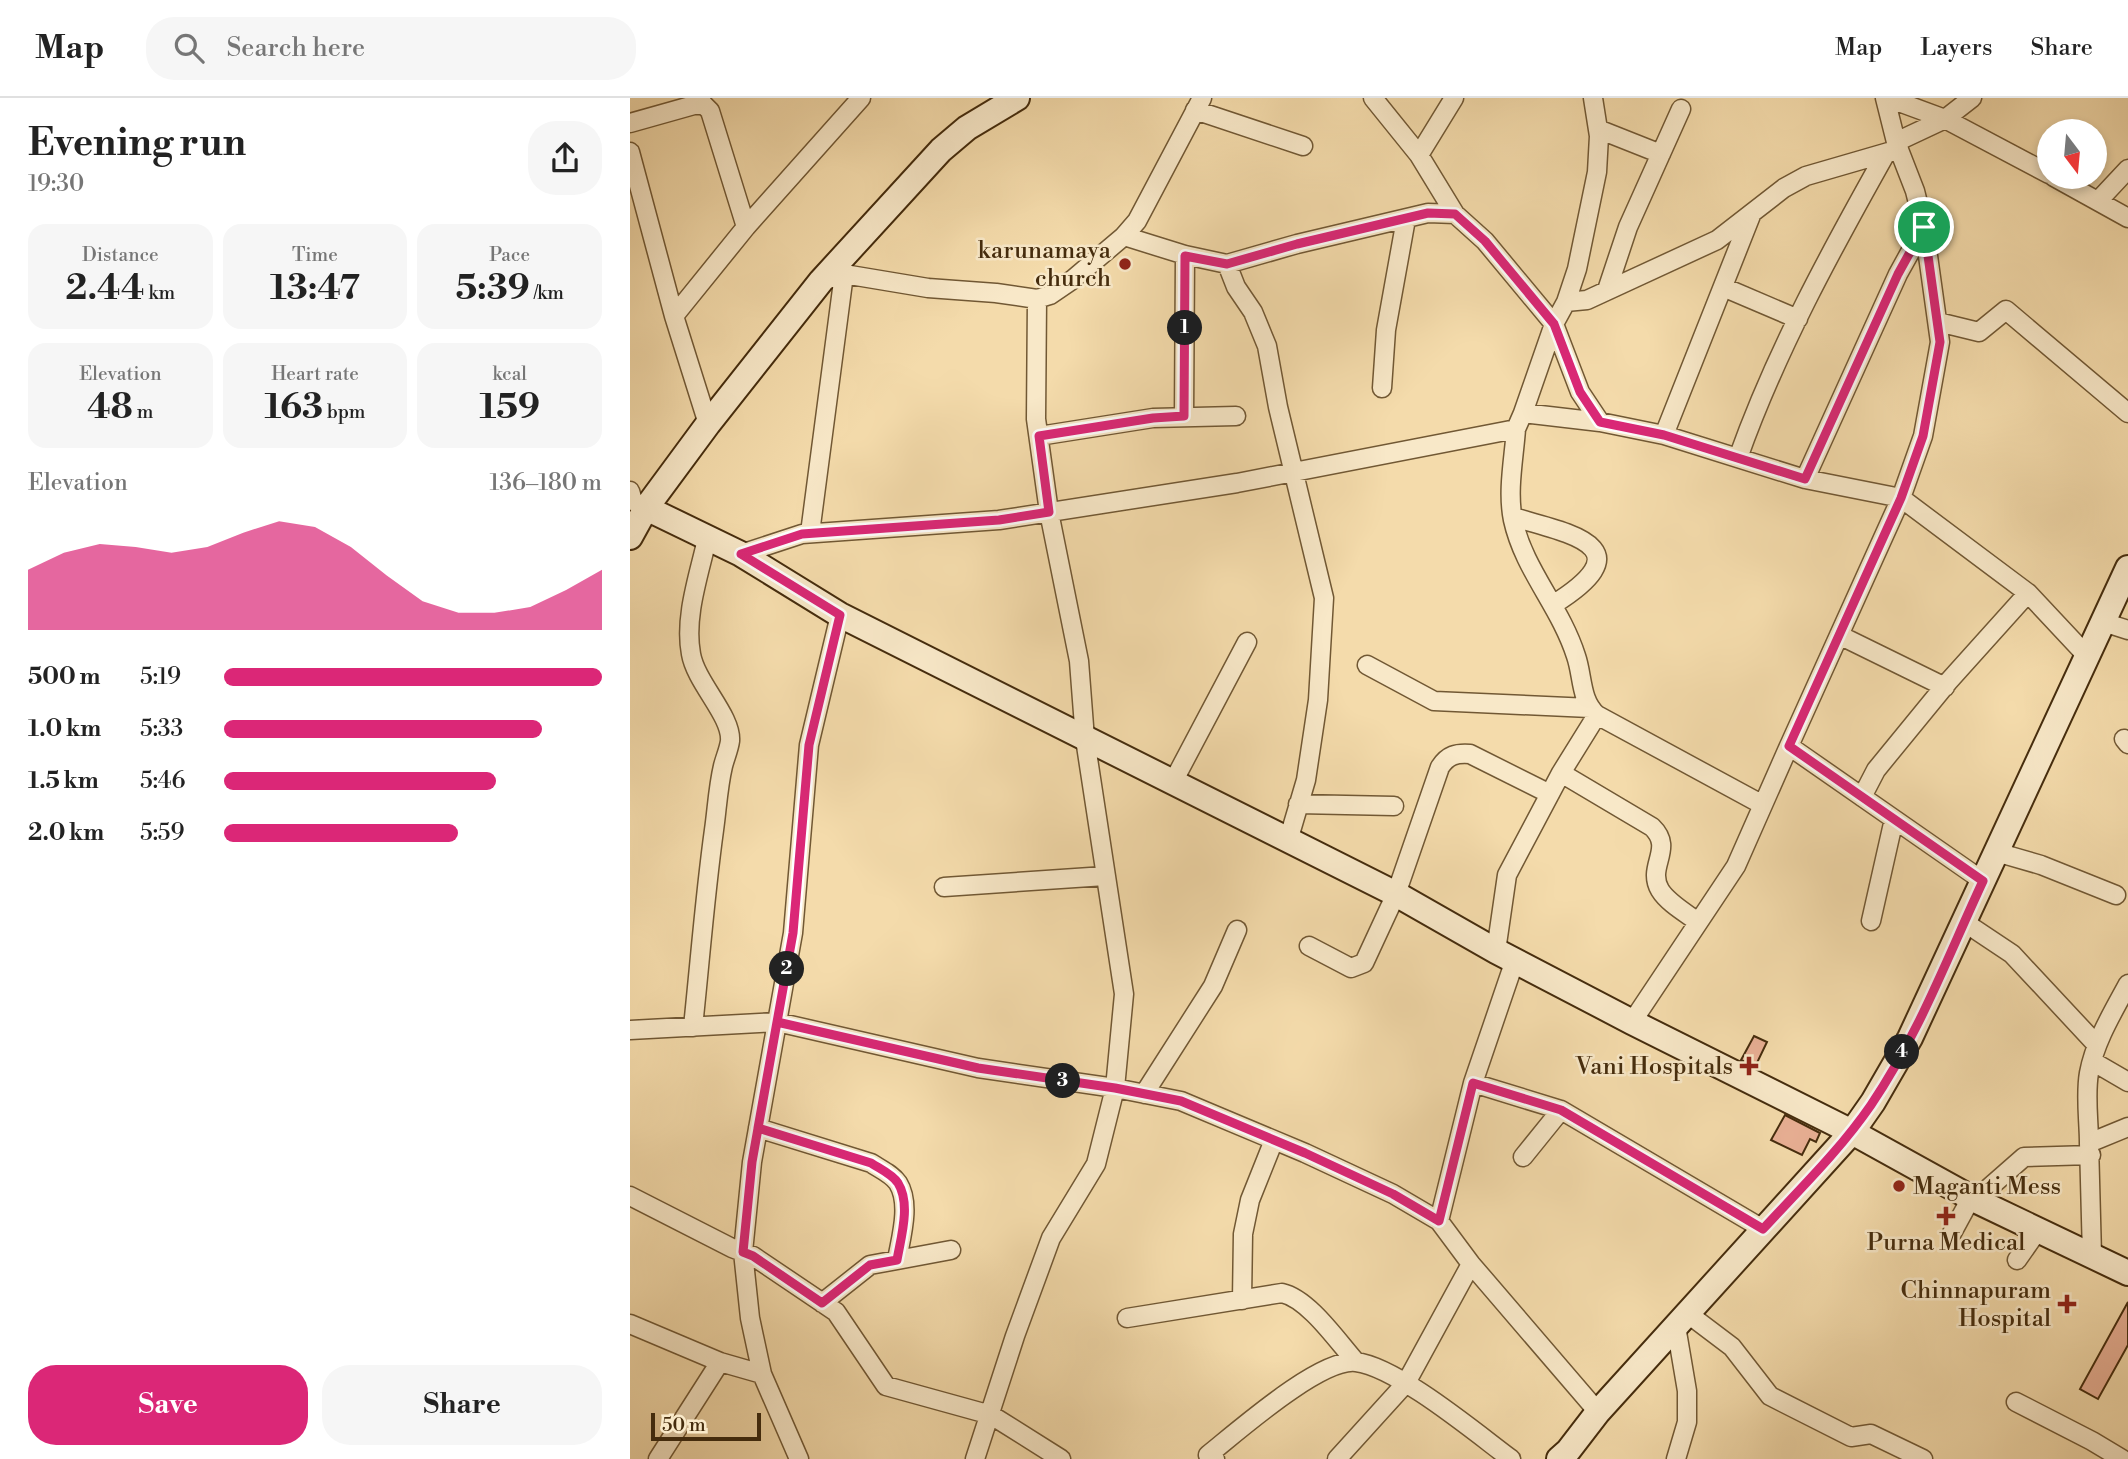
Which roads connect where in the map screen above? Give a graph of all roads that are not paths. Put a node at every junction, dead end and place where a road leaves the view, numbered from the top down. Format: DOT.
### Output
graph roads {
  1 [pos="861,98"];
  2 [pos="1017,98"];
  3 [pos="1373,98"];
  4 [pos="1454,98"];
  5 [pos="1593,98"];
  6 [pos="1887,98"];
  7 [pos="1972,98"];
  8 [pos="1199,104"];
  9 [pos="1681,109"];
  10 [pos="1945,119"];
  11 [pos="630,123"];
  12 [pos="1598,129"];
  13 [pos="1303,146"];
  14 [pos="1894,148"];
  15 [pos="630,152"];
  16 [pos="1661,154"];
  17 [pos="1419,155"];
  18 [pos="2037,168"];
  19 [pos="2128,169"];
  20 [pos="2075,189"];
  21 [pos="2098,201"];
  22 [pos="1752,213"];
  23 [pos="1455,214"];
  24 [pos="2128,218"];
  25 [pos="1406,219"];
  26 [pos="746,227"];
  27 [pos="1924,227"];
  28 [pos="1124,236"];
  29 [pos="1185,256"];
  30 [pos="1227,264"];
  31 [pos="832,278"];
  32 [pos="1723,286"];
  33 [pos="1607,290"];
  34 [pos="1037,299"];
  35 [pos="1566,302"];
  36 [pos="674,316"];
  37 [pos="1798,319"];
  38 [pos="1937,322"];
  39 [pos="1554,324"];
  40 [pos="1382,387"];
  41 [pos="2128,414"];
  42 [pos="1184,416"];
  43 [pos="1236,416"];
  44 [pos="1520,421"];
  45 [pos="1600,422"];
  46 [pos="708,424"];
  47 [pos="1664,435"];
  48 [pos="1039,436"];
  49 [pos="1738,458"];
  50 [pos="1294,471"];
  51 [pos="1805,479"];
  52 [pos="1901,498"];
  53 [pos="635,500"];
  54 [pos="1049,512"];
  55 [pos="1513,517"];
  56 [pos="810,533"];
  57 [pos="630,537"];
  58 [pos="708,538"];
  59 [pos="741,554"];
  60 [pos="2128,568"];
  61 [pos="2028,593"];
  62 [pos="1554,604"];
  63 [pos="840,615"];
  64 [pos="2103,622"];
  65 [pos="2128,630"];
  66 [pos="1839,635"];
  67 [pos="1247,642"];
  68 [pos="2087,656"];
  69 [pos="1367,665"];
  70 [pos="1945,687"];
  71 [pos="1593,711"];
  72 [pos="1085,739"];
  73 [pos="1789,746"];
  74 [pos="1561,773"];
  75 [pos="1173,782"];
  76 [pos="1550,794"];
  77 [pos="1862,797"];
  78 [pos="1298,804"];
  79 [pos="1763,805"];
  80 [pos="1394,806"];
  81 [pos="1894,819"];
  82 [pos="1288,841"];
  83 [pos="1996,852"];
  84 [pos="1105,876"];
  85 [pos="1983,881"];
  86 [pos="944,887"];
  87 [pos="1396,894"];
  88 [pos="2116,895"];
  89 [pos="1871,921"];
  90 [pos="1698,922"];
  91 [pos="1964,922"];
  92 [pos="1237,930"];
  93 [pos="1309,946"];
  94 [pos="1506,955"];
  95 [pos="2128,984"];
  96 [pos="777,1022"];
  97 [pos="1632,1022"];
  98 [pos="693,1027"];
  99 [pos="630,1030"];
  100 [pos="2094,1053"];
  101 [pos="2128,1082"];
  102 [pos="1473,1083"];
  103 [pos="1115,1088"];
  104 [pos="1144,1094"];
  105 [pos="1561,1110"];
  106 [pos="2128,1127"];
  107 [pos="758,1128"];
  108 [pos="1852,1132"];
  109 [pos="1274,1140"];
  110 [pos="2090,1149"];
  111 [pos="1522,1157"];
  112 [pos="630,1196"];
  113 [pos="1973,1199"];
  114 [pos="1439,1221"];
  115 [pos="1763,1229"];
  116 [pos="2038,1230"];
  117 [pos="1952,1233"];
  118 [pos="951,1250"];
  119 [pos="743,1252"];
  120 [pos="2092,1256"];
  121 [pos="897,1260"];
  122 [pos="2017,1260"];
  123 [pos="1471,1264"];
  124 [pos="2128,1273"];
  125 [pos="1242,1300"];
  126 [pos="822,1303"];
  127 [pos="1127,1318"];
  128 [pos="1681,1319"];
  129 [pos="630,1324"];
  130 [pos="720,1362"];
  131 [pos="1356,1362"];
  132 [pos="762,1374"];
  133 [pos="1406,1383"];
  134 [pos="2016,1402"];
  135 [pos="1598,1412"];
  136 [pos="991,1415"];
  137 [pos="1568,1456"];
  138 [pos="1208,1458"];
  139 [pos="658,1459"];
  140 [pos="799,1459"];
  141 [pos="975,1459"];
  142 [pos="1060,1459"];
  143 [pos="1337,1459"];
  144 [pos="1511,1459"];
  145 [pos="1676,1459"];
  146 [pos="1923,1459"];
  147 [pos="2122,1459"];
  1 -- 26 [label="street"];
  2 -- 31 [label="street"];
  3 -- 17 [label="street"];
  4 -- 17 [label="street"];
  5 -- 12 [label="street"];
  6 -- 10 [label="street"];
  6 -- 14 [label="street"];
  7 -- 10 [label="street"];
  8 -- 13 [label="street"];
  8 -- 28 [label="street"];
  9 -- 16 [label="street"];
  10 -- 14 [label="street"];
  10 -- 18 [label="street"];
  11 -- 26 [label="street"];
  12 -- 16 [label="street"];
  12 -- 35 [label="street"];
  14 -- 22 [label="street"];
  14 -- 27 [label="street"];
  14 -- 37 [label="street"];
  15 -- 36 [label="street"];
  16 -- 33 [label="street"];
  17 -- 23 [label="street"];
  19 -- 21 [label="street"];
  20 -- 21 [label="street"];
  21 -- 24 [label="street"];
  22 -- 32 [label="street"];
  22 -- 33 [label="street"];
  23 -- 25 [label="street"];
  23 -- 39 [label="street"];
  25 -- 30 [label="street"];
  25 -- 40 [label="street"];
  26 -- 36 [label="street"];
  27 -- 38 [label="street"];
  27 -- 51 [label="street"];
  28 -- 29 [label="street"];
  28 -- 34 [label="street"];
  29 -- 30 [label="street"];
  29 -- 42 [label="street"];
  30 -- 50 [label="street"];
  31 -- 34 [label="street"];
  31 -- 46 [label="street"];
  31 -- 56 [label="street"];
  32 -- 37 [label="street"];
  32 -- 47 [label="street"];
  33 -- 35 [label="street"];
  34 -- 48 [label="street"];
  35 -- 39 [label="street"];
  36 -- 46 [label="street"];
  37 -- 49 [label="street"];
  38 -- 41 [label="street"];
  38 -- 52 [label="street"];
  39 -- 44 [label="street"];
  39 -- 45 [label="street"];
  42 -- 43 [label="street"];
  42 -- 48 [label="street"];
  44 -- 45 [label="street"];
  44 -- 50 [label="street"];
  44 -- 55 [label="street"];
  45 -- 47 [label="street"];
  46 -- 53 [label="street"];
  47 -- 49 [label="street"];
  48 -- 54 [label="street"];
  49 -- 51 [label="street"];
  50 -- 54 [label="street"];
  50 -- 78 [label="street"];
  51 -- 52 [label="street"];
  52 -- 61 [label="street"];
  52 -- 66 [label="street"];
  53 -- 57 [label="street"];
  53 -- 58 [label="street"];
  54 -- 56 [label="street"];
  54 -- 72 [label="street"];
  55 -- 62 [label="street"];
  55 -- 62 [label="street"];
  56 -- 59 [label="street"];
  58 -- 59 [label="street"];
  58 -- 98 [label="street"];
  59 -- 63 [label="street"];
  60 -- 64 [label="street"];
  61 -- 68 [label="street"];
  61 -- 70 [label="street"];
  62 -- 71 [label="street"];
  63 -- 72 [label="street"];
  63 -- 96 [label="street"];
  64 -- 65 [label="street"];
  64 -- 68 [label="street"];
  66 -- 70 [label="street"];
  66 -- 73 [label="street"];
  67 -- 75 [label="street"];
  68 -- 83 [label="street"];
  69 -- 71 [label="street"];
  70 -- 77 [label="street"];
  71 -- 74 [label="street"];
  71 -- 79 [label="street"];
  72 -- 75 [label="street"];
  72 -- 84 [label="street"];
  73 -- 77 [label="street"];
  73 -- 79 [label="street"];
  74 -- 76 [label="street"];
  74 -- 90 [label="street"];
  75 -- 82 [label="street"];
  76 -- 87 [label="street"];
  76 -- 94 [label="street"];
  77 -- 81 [label="street"];
  78 -- 80 [label="street"];
  78 -- 82 [label="street"];
  79 -- 90 [label="street"];
  81 -- 85 [label="street"];
  81 -- 89 [label="street"];
  82 -- 87 [label="street"];
  83 -- 85 [label="street"];
  83 -- 88 [label="street"];
  84 -- 86 [label="street"];
  84 -- 103 [label="street"];
  85 -- 91 [label="street"];
  87 -- 93 [label="street"];
  87 -- 94 [label="street"];
  90 -- 97 [label="street"];
  91 -- 100 [label="street"];
  91 -- 108 [label="street"];
  92 -- 104 [label="street"];
  94 -- 97 [label="street"];
  94 -- 102 [label="street"];
  95 -- 100 [label="street"];
  96 -- 98 [label="street"];
  96 -- 103 [label="street"];
  96 -- 107 [label="street"];
  97 -- 108 [label="street"];
  98 -- 99 [label="street"];
  100 -- 101 [label="street"];
  100 -- 110 [label="street"];
  102 -- 105 [label="street"];
  102 -- 114 [label="street"];
  103 -- 104 [label="street"];
  103 -- 136 [label="street"];
  104 -- 109 [label="street"];
  105 -- 111 [label="street"];
  105 -- 115 [label="street"];
  106 -- 110 [label="street"];
  107 -- 119 [label="street"];
  107 -- 121 [label="street"];
  108 -- 113 [label="street"];
  108 -- 115 [label="street"];
  109 -- 114 [label="street"];
  109 -- 125 [label="street"];
  110 -- 113 [label="street"];
  110 -- 120 [label="street"];
  112 -- 119 [label="street"];
  113 -- 116 [label="street"];
  113 -- 117 [label="street"];
  114 -- 123 [label="street"];
  115 -- 128 [label="street"];
  116 -- 120 [label="street"];
  116 -- 122 [label="street"];
  118 -- 121 [label="street"];
  119 -- 126 [label="street"];
  119 -- 132 [label="street"];
  120 -- 124 [label="street"];
  121 -- 126 [label="street"];
  123 -- 133 [label="street"];
  123 -- 135 [label="street"];
  125 -- 127 [label="street"];
  125 -- 131 [label="street"];
  126 -- 136 [label="street"];
  128 -- 135 [label="street"];
  128 -- 145 [label="street"];
  128 -- 146 [label="street"];
  129 -- 130 [label="street"];
  130 -- 132 [label="street"];
  130 -- 139 [label="street"];
  131 -- 133 [label="street"];
  131 -- 138 [label="street"];
  132 -- 140 [label="street"];
  133 -- 143 [label="street"];
  133 -- 144 [label="street"];
  134 -- 147 [label="street"];
  135 -- 137 [label="street"];
  136 -- 141 [label="street"];
  136 -- 142 [label="street"];
}
